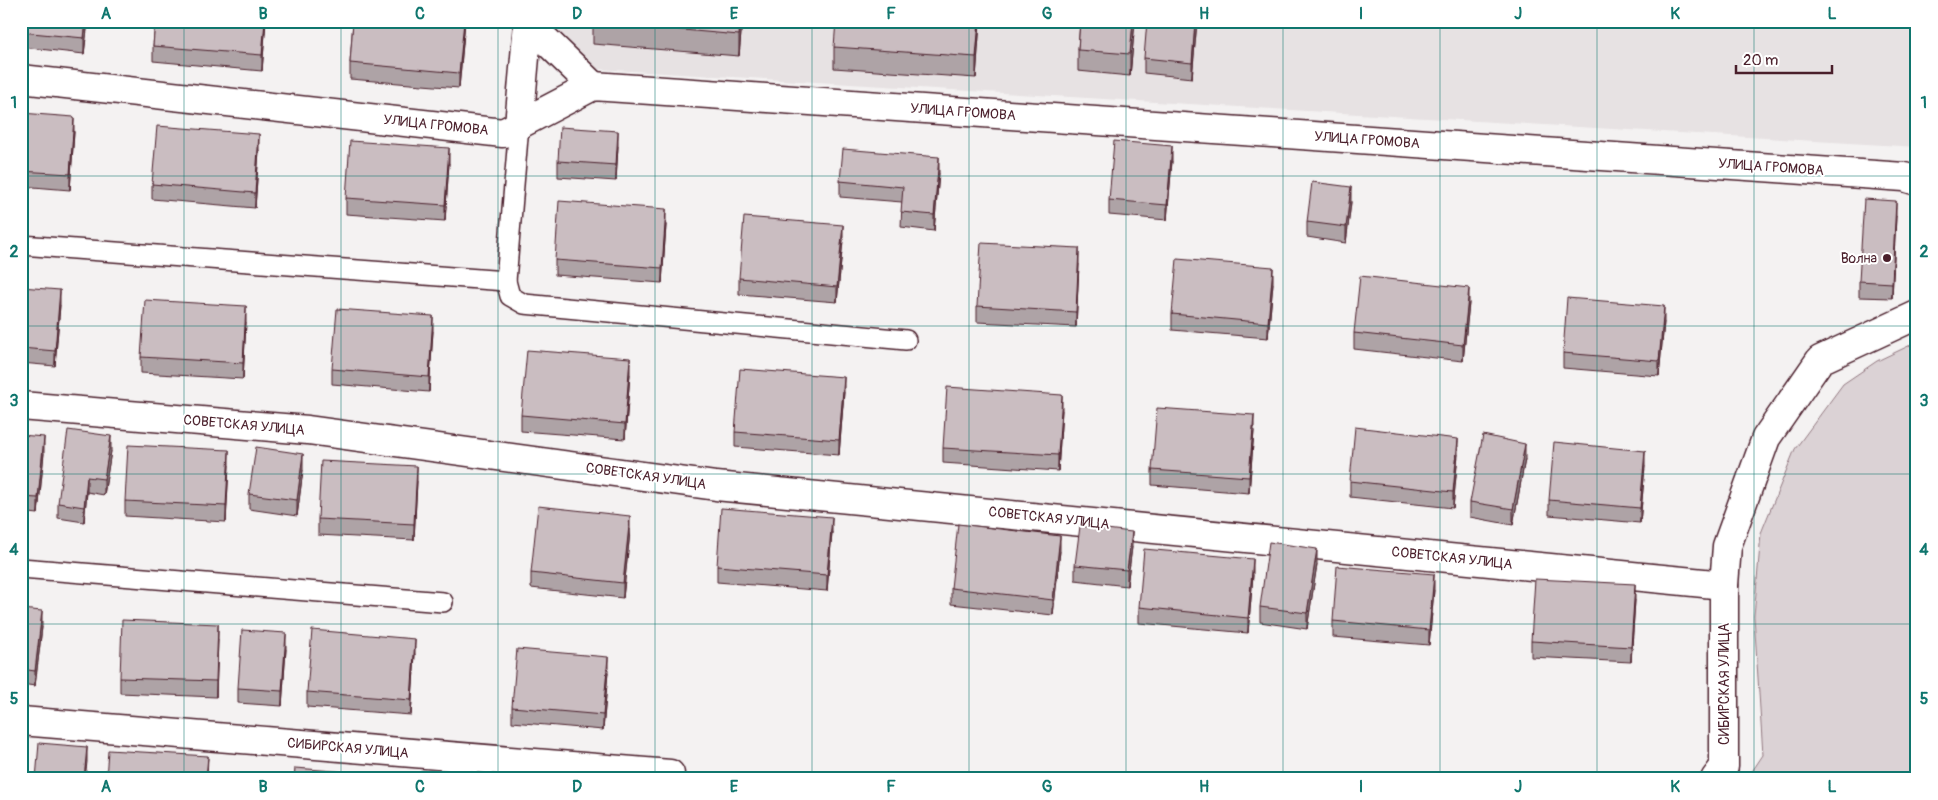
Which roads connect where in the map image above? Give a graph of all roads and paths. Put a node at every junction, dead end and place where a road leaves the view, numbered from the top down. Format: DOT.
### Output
graph roads {
  1 [pos="528,22"];
  2 [pos="21,79"];
  3 [pos="593,86"];
  4 [pos="519,124"];
  5 [pos="1917,181"];
  6 [pos="21,245"];
  7 [pos="506,281"];
  8 [pos="1917,315"];
  9 [pos="906,340"];
  10 [pos="21,406"];
  11 [pos="21,568"];
  12 [pos="1724,585"];
  13 [pos="443,602"];
  14 [pos="21,721"];
  15 [pos="670,779"];
  16 [pos="1715,779"];
  1 -- 3 [label="street"];
  1 -- 4 [label="street"];
  2 -- 4 [label="street, УЛИЦА ГРОМОВА"];
  3 -- 4 [label="street, УЛИЦА ГРОМОВА"];
  3 -- 5 [label="street, УЛИЦА ГРОМОВА"];
  4 -- 7 [label="lane"];
  6 -- 7 [label="lane"];
  7 -- 9 [label="lane"];
  8 -- 12 [label="street"];
  10 -- 12 [label="street, СОВЕТСКАЯ УЛИЦА"];
  11 -- 13 [label="lane"];
  12 -- 16 [label="street, СИБИРСКАЯ УЛИЦА"];
  14 -- 15 [label="street, СИБИРСКАЯ УЛИЦА"];
}
